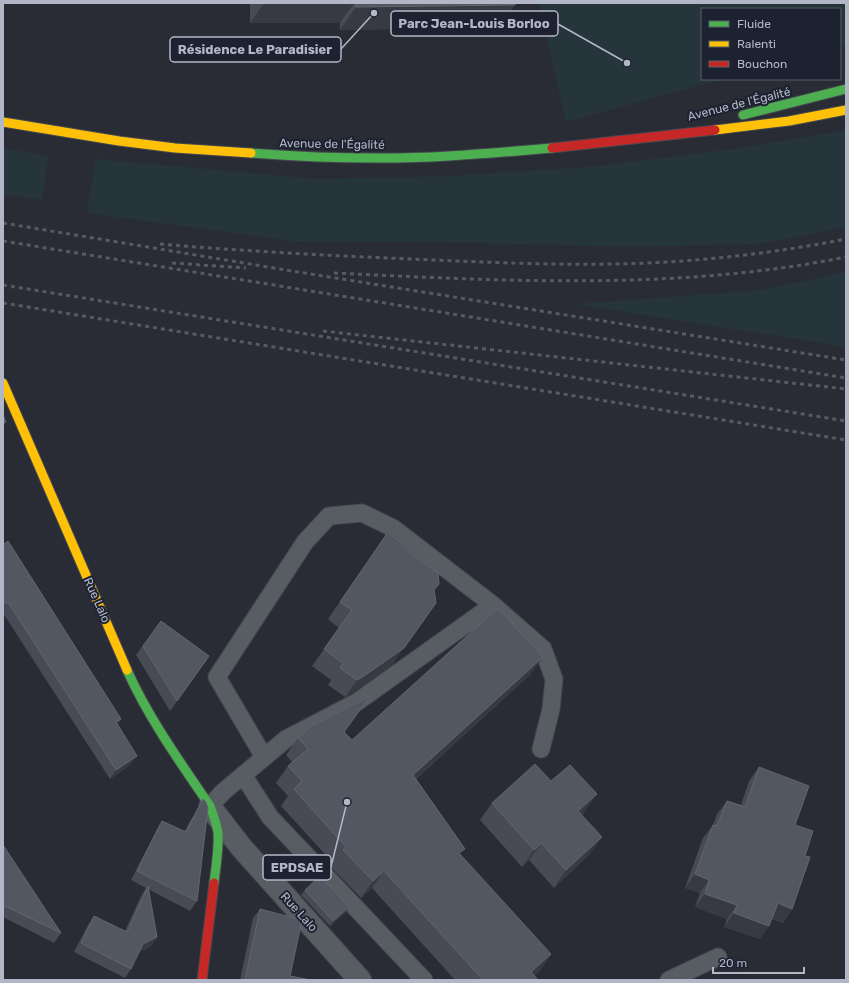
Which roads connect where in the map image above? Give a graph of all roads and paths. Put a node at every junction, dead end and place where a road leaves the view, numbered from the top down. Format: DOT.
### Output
graph roads {
  1 [pos="846,89"];
  2 [pos="846,110"];
  3 [pos="736,117"];
  4 [pos="721,120"];
  5 [pos="3,122"];
  6 [pos="661,136"];
  7 [pos="3,383"];
  8 [pos="493,605"];
  9 [pos="541,749"];
  10 [pos="264,757"];
  11 [pos="243,775"];
  12 [pos="210,806"];
  13 [pos="718,957"];
  14 [pos="202,980"];
  15 [pos="360,980"];
  16 [pos="424,980"];
  17 [pos="669,980"];
  1 -- 3 [label="street, Avenue de l'Égalité"];
  2 -- 6 [label="street, Avenue de l'Égalité"];
  4 -- 6 [label="street, Avenue de l'Égalité"];
  5 -- 6 [label="street, Avenue de l'Égalité"];
  7 -- 12 [label="street, Rue Lalo"];
  8 -- 9 [label="lane"];
  8 -- 10 [label="lane"];
  8 -- 10 [label="lane"];
  10 -- 11 [label="lane"];
  11 -- 12 [label="lane"];
  11 -- 16 [label="lane"];
  12 -- 14 [label="street, Rue Lalo"];
  12 -- 15 [label="street, Rue Lalo"];
  13 -- 17 [label="lane"];
}
